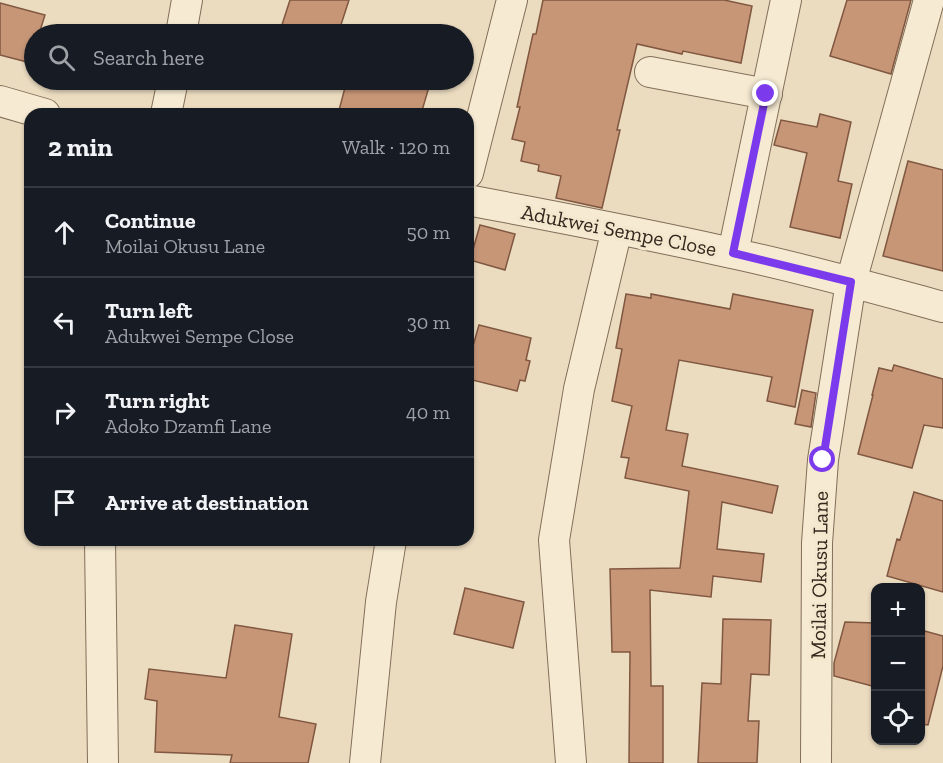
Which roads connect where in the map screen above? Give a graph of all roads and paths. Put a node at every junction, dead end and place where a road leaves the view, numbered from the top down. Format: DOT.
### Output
graph roads {
  1 [pos="188,0"];
  2 [pos="512,0"];
  3 [pos="786,0"];
  4 [pos="929,0"];
  5 [pos="183,24"];
  6 [pos="650,72"];
  7 [pos="171,90"];
  8 [pos="766,94"];
  9 [pos="0,101"];
  10 [pos="24,108"];
  11 [pos="167,108"];
  12 [pos="474,149"];
  13 [pos="474,201"];
  14 [pos="617,229"];
  15 [pos="733,253"];
  16 [pos="851,282"];
  17 [pos="943,307"];
  18 [pos="100,546"];
  19 [pos="390,546"];
  20 [pos="103,763"];
  21 [pos="365,763"];
  22 [pos="571,763"];
  23 [pos="816,763"];
  1 -- 5 [label="street"];
  2 -- 12 [label="street"];
  3 -- 8 [label="street"];
  4 -- 16 [label="street, Moilai Okusu Lane"];
  6 -- 8 [label="street"];
  7 -- 11 [label="street"];
  8 -- 15 [label="street"];
  9 -- 10 [label="street"];
  13 -- 14 [label="street, Adukwei Sempe Close"];
  14 -- 15 [label="street, Adukwei Sempe Close"];
  14 -- 22 [label="street"];
  15 -- 16 [label="street, Adukwei Sempe Close"];
  16 -- 17 [label="street, Adukwei Sempe Close"];
  16 -- 23 [label="street, Moilai Okusu Lane"];
  18 -- 20 [label="street"];
  19 -- 21 [label="street"];
}
